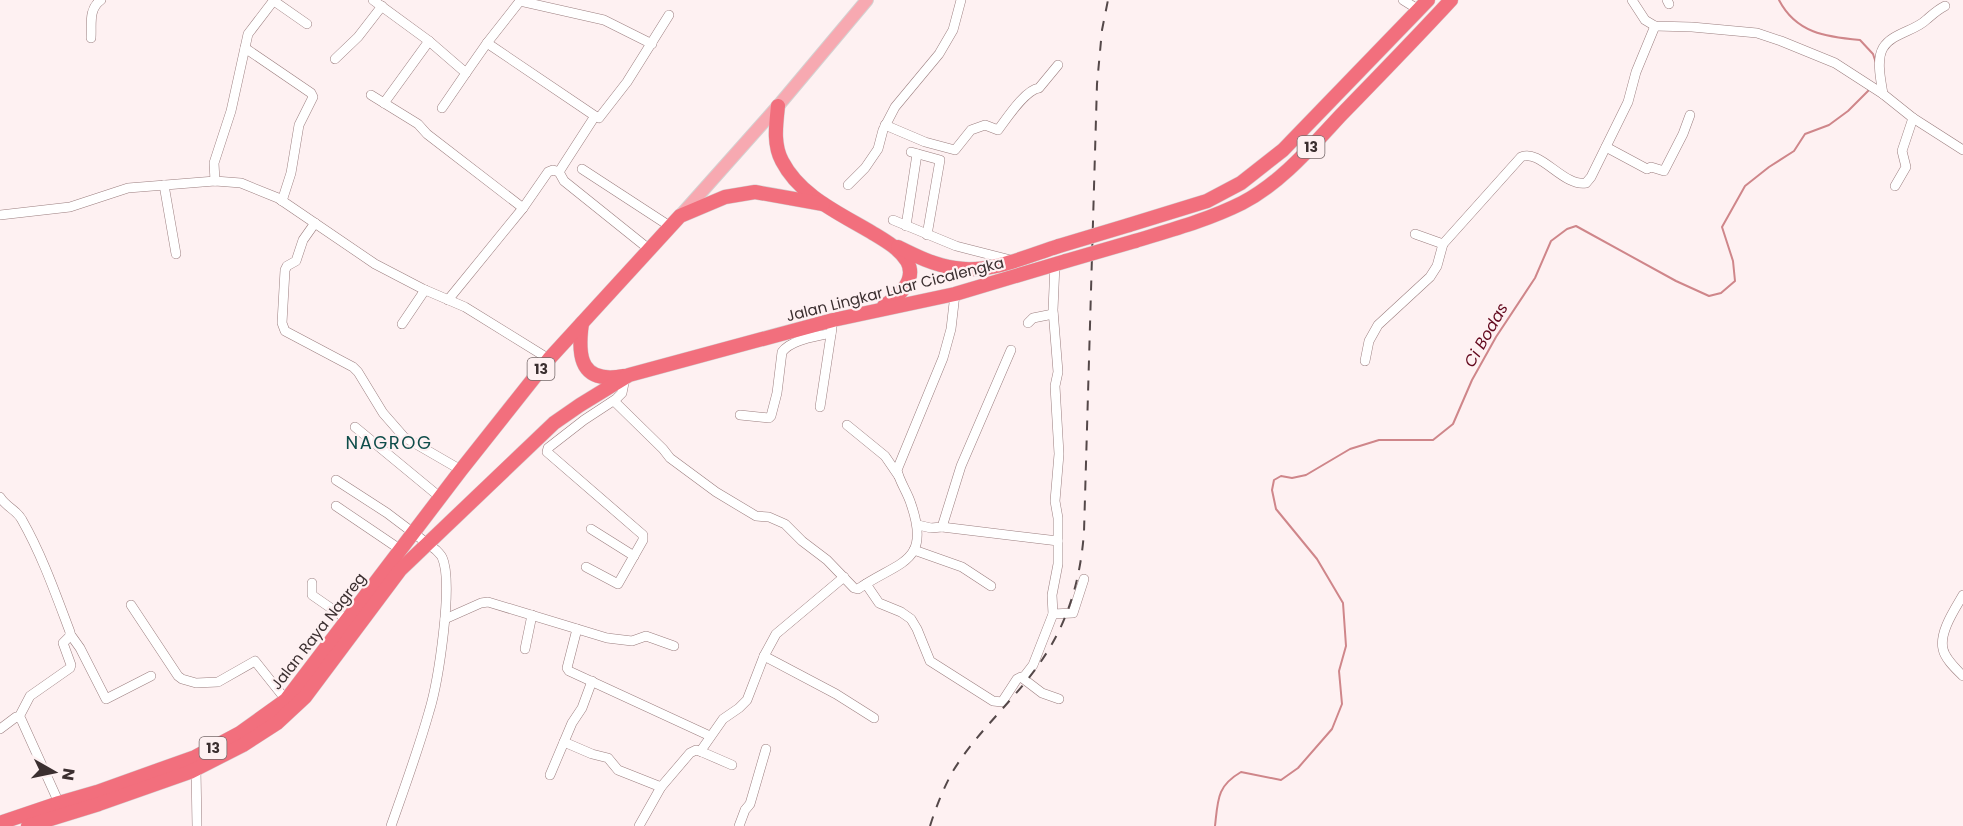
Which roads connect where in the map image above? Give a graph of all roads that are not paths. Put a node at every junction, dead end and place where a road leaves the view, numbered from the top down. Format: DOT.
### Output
graph roads {
  1 [pos="101,0"];
  2 [pos="274,0"];
  3 [pos="394,0"];
  4 [pos="867,0"];
  5 [pos="961,0"];
  6 [pos="1403,0"];
  7 [pos="1451,0"];
  8 [pos="1632,0"];
  9 [pos="519,1"];
  10 [pos="381,5"];
  11 [pos="1423,5"];
  12 [pos="1945,6"];
  13 [pos="669,15"];
  14 [pos="307,24"];
  15 [pos="1655,26"];
  16 [pos="91,38"];
  17 [pos="429,41"];
  18 [pos="486,43"];
  19 [pos="652,44"];
  20 [pos="245,48"];
  21 [pos="335,60"];
  22 [pos="1058,65"];
  23 [pos="466,73"];
  24 [pos="1879,92"];
  25 [pos="371,95"];
  26 [pos="384,103"];
  27 [pos="778,106"];
  28 [pos="442,108"];
  29 [pos="1690,115"];
  30 [pos="594,116"];
  31 [pos="1913,118"];
  32 [pos="885,125"];
  33 [pos="1963,137"];
  34 [pos="1606,147"];
  35 [pos="1960,148"];
  36 [pos="582,169"];
  37 [pos="559,172"];
  38 [pos="215,181"];
  39 [pos="164,185"];
  40 [pos="848,185"];
  41 [pos="1894,186"];
  42 [pos="282,201"];
  43 [pos="823,204"];
  44 [pos="523,208"];
  45 [pos="0,215"];
  46 [pos="681,216"];
  47 [pos="893,220"];
  48 [pos="315,223"];
  49 [pos="906,226"];
  50 [pos="671,227"];
  51 [pos="1415,234"];
  52 [pos="927,235"];
  53 [pos="890,244"];
  54 [pos="1443,244"];
  55 [pos="650,250"];
  56 [pos="176,254"];
  57 [pos="1014,261"];
  58 [pos="1060,263"];
  59 [pos="425,290"];
  60 [pos="955,294"];
  61 [pos="448,300"];
  62 [pos="877,310"];
  63 [pos="1053,314"];
  64 [pos="582,323"];
  65 [pos="1028,323"];
  66 [pos="402,324"];
  67 [pos="832,326"];
  68 [pos="1011,350"];
  69 [pos="549,358"];
  70 [pos="1365,361"];
  71 [pos="627,377"];
  72 [pos="614,401"];
  73 [pos="820,407"];
  74 [pos="740,415"];
  75 [pos="847,425"];
  76 [pos="355,427"];
  77 [pos="461,470"];
  78 [pos="898,475"];
  79 [pos="336,480"];
  80 [pos="0,497"];
  81 [pos="441,498"];
  82 [pos="336,506"];
  83 [pos="918,525"];
  84 [pos="942,526"];
  85 [pos="591,529"];
  86 [pos="414,533"];
  87 [pos="1058,541"];
  88 [pos="428,544"];
  89 [pos="401,550"];
  90 [pos="914,550"];
  91 [pos="634,556"];
  92 [pos="586,567"];
  93 [pos="844,577"];
  94 [pos="1084,579"];
  95 [pos="312,582"];
  96 [pos="866,584"];
  97 [pos="991,586"];
  98 [pos="1963,595"];
  99 [pos="131,605"];
  100 [pos="1053,614"];
  101 [pos="532,615"];
  102 [pos="445,619"];
  103 [pos="348,620"];
  104 [pos="577,629"];
  105 [pos="70,634"];
  106 [pos="674,646"];
  107 [pos="525,649"];
  108 [pos="764,656"];
  109 [pos="151,676"];
  110 [pos="1963,676"];
  111 [pos="1023,678"];
  112 [pos="592,681"];
  113 [pos="1059,699"];
  114 [pos="286,700"];
  115 [pos="19,717"];
  116 [pos="874,718"];
  117 [pos="0,729"];
  118 [pos="710,736"];
  119 [pos="564,742"];
  120 [pos="766,748"];
  121 [pos="702,752"];
  122 [pos="732,765"];
  123 [pos="196,769"];
  124 [pos="550,775"];
  125 [pos="661,787"];
  126 [pos="59,802"];
  127 [pos="0,823"];
  128 [pos="28,826"];
  129 [pos="196,826"];
  130 [pos="390,826"];
  131 [pos="639,826"];
  132 [pos="739,826"];
  1 -- 16 [label="street"];
  2 -- 14 [label="street"];
  2 -- 20 [label="street"];
  3 -- 10 [label="street"];
  4 -- 27 [label="main road"];
  5 -- 32 [label="street"];
  6 -- 11 [label="street"];
  7 -- 58 [label="highway, Jalan Lingkar Luar Cicalengka / 13, bridge"];
  8 -- 15 [label="street"];
  9 -- 18 [label="street"];
  9 -- 19 [label="street"];
  10 -- 17 [label="street"];
  10 -- 21 [label="street"];
  11 -- 57 [label="highway, Jalan Lingkar Luar Cicalengka / 13, bridge"];
  12 -- 24 [label="street"];
  13 -- 19 [label="street"];
  15 -- 24 [label="street"];
  15 -- 34 [label="street"];
  17 -- 23 [label="street"];
  17 -- 26 [label="street"];
  18 -- 23 [label="street"];
  18 -- 30 [label="street"];
  19 -- 30 [label="street"];
  20 -- 38 [label="street"];
  20 -- 42 [label="street"];
  22 -- 32 [label="street"];
  23 -- 28 [label="street"];
  24 -- 31 [label="street"];
  25 -- 26 [label="street"];
  26 -- 44 [label="street"];
  27 -- 43 [label="highway"];
  27 -- 46 [label="main road"];
  29 -- 34 [label="street"];
  30 -- 37 [label="street"];
  31 -- 35 [label="street"];
  31 -- 41 [label="street"];
  32 -- 40 [label="street"];
  33 -- 35 [label="street"];
  34 -- 54 [label="street"];
  36 -- 50 [label="street"];
  37 -- 44 [label="street"];
  37 -- 55 [label="street"];
  38 -- 39 [label="street"];
  38 -- 42 [label="street"];
  39 -- 45 [label="street"];
  39 -- 56 [label="street"];
  42 -- 48 [label="street"];
  43 -- 46 [label="highway, 13"];
  43 -- 53 [label="highway, 13"];
  44 -- 61 [label="street"];
  46 -- 50 [label="highway, 13"];
  47 -- 49 [label="street"];
  48 -- 59 [label="street"];
  48 -- 77 [label="street"];
  49 -- 52 [label="street"];
  49 -- 52 [label="street"];
  50 -- 55 [label="highway, 13"];
  51 -- 54 [label="street"];
  52 -- 57 [label="street"];
  53 -- 57 [label="highway, Jalan Lingkar Luar Cicalengka / 13"];
  53 -- 62 [label="highway"];
  54 -- 70 [label="street"];
  55 -- 64 [label="highway, 13"];
  58 -- 60 [label="highway, Jalan Lingkar Luar Cicalengka / 13"];
  58 -- 63 [label="street"];
  59 -- 61 [label="street"];
  59 -- 66 [label="street"];
  60 -- 62 [label="highway, Jalan Lingkar Luar Cicalengka / 13"];
  60 -- 78 [label="street"];
  61 -- 69 [label="street"];
  62 -- 67 [label="highway, Jalan Lingkar Luar Cicalengka / 13"];
  63 -- 65 [label="street"];
  63 -- 87 [label="street"];
  64 -- 69 [label="highway, 13"];
  64 -- 71 [label="highway"];
  67 -- 71 [label="highway, Jalan Lingkar Luar Cicalengka / 13"];
  67 -- 73 [label="street"];
  67 -- 74 [label="street"];
  68 -- 84 [label="street"];
  69 -- 77 [label="highway, 13"];
  71 -- 72 [label="street"];
  71 -- 88 [label="highway, Jalan Lingkar Luar Cicalengka / 13"];
  72 -- 91 [label="street"];
  72 -- 93 [label="street"];
  75 -- 78 [label="street"];
  76 -- 81 [label="street"];
  77 -- 81 [label="highway, 13"];
  78 -- 83 [label="street"];
  79 -- 86 [label="street"];
  80 -- 105 [label="street"];
  81 -- 86 [label="highway, 13"];
  82 -- 89 [label="street"];
  83 -- 84 [label="street"];
  83 -- 90 [label="street"];
  84 -- 87 [label="street"];
  85 -- 91 [label="street"];
  86 -- 88 [label="street"];
  86 -- 89 [label="highway, Jalan Raya Nagreg / 13"];
  87 -- 100 [label="street"];
  88 -- 102 [label="street"];
  88 -- 123 [label="highway, Jalan Raya Nagreg / 13"];
  89 -- 103 [label="highway, Jalan Raya Nagreg / 13"];
  90 -- 96 [label="street"];
  90 -- 97 [label="street"];
  91 -- 92 [label="street"];
  93 -- 96 [label="street"];
  93 -- 108 [label="street"];
  94 -- 100 [label="street"];
  95 -- 103 [label="street"];
  96 -- 111 [label="street"];
  98 -- 110 [label="street"];
  99 -- 114 [label="street"];
  100 -- 111 [label="street"];
  101 -- 102 [label="street"];
  101 -- 104 [label="street"];
  101 -- 107 [label="street"];
  102 -- 130 [label="street"];
  103 -- 114 [label="highway, Jalan Raya Nagreg / 13"];
  104 -- 106 [label="street"];
  104 -- 112 [label="street"];
  105 -- 109 [label="street"];
  105 -- 115 [label="street"];
  108 -- 116 [label="street"];
  108 -- 118 [label="street"];
  111 -- 113 [label="street"];
  112 -- 118 [label="street"];
  112 -- 119 [label="street"];
  114 -- 126 [label="highway, Jalan Raya Nagreg / 13"];
  115 -- 117 [label="street"];
  115 -- 126 [label="street"];
  118 -- 121 [label="street"];
  119 -- 124 [label="street"];
  119 -- 125 [label="street"];
  120 -- 132 [label="street"];
  121 -- 122 [label="street"];
  121 -- 125 [label="street"];
  123 -- 128 [label="highway, Jalan Raya Nagreg / 13"];
  123 -- 129 [label="street"];
  125 -- 131 [label="street"];
  126 -- 127 [label="highway, Jalan Raya Nagreg / 13"];
}
